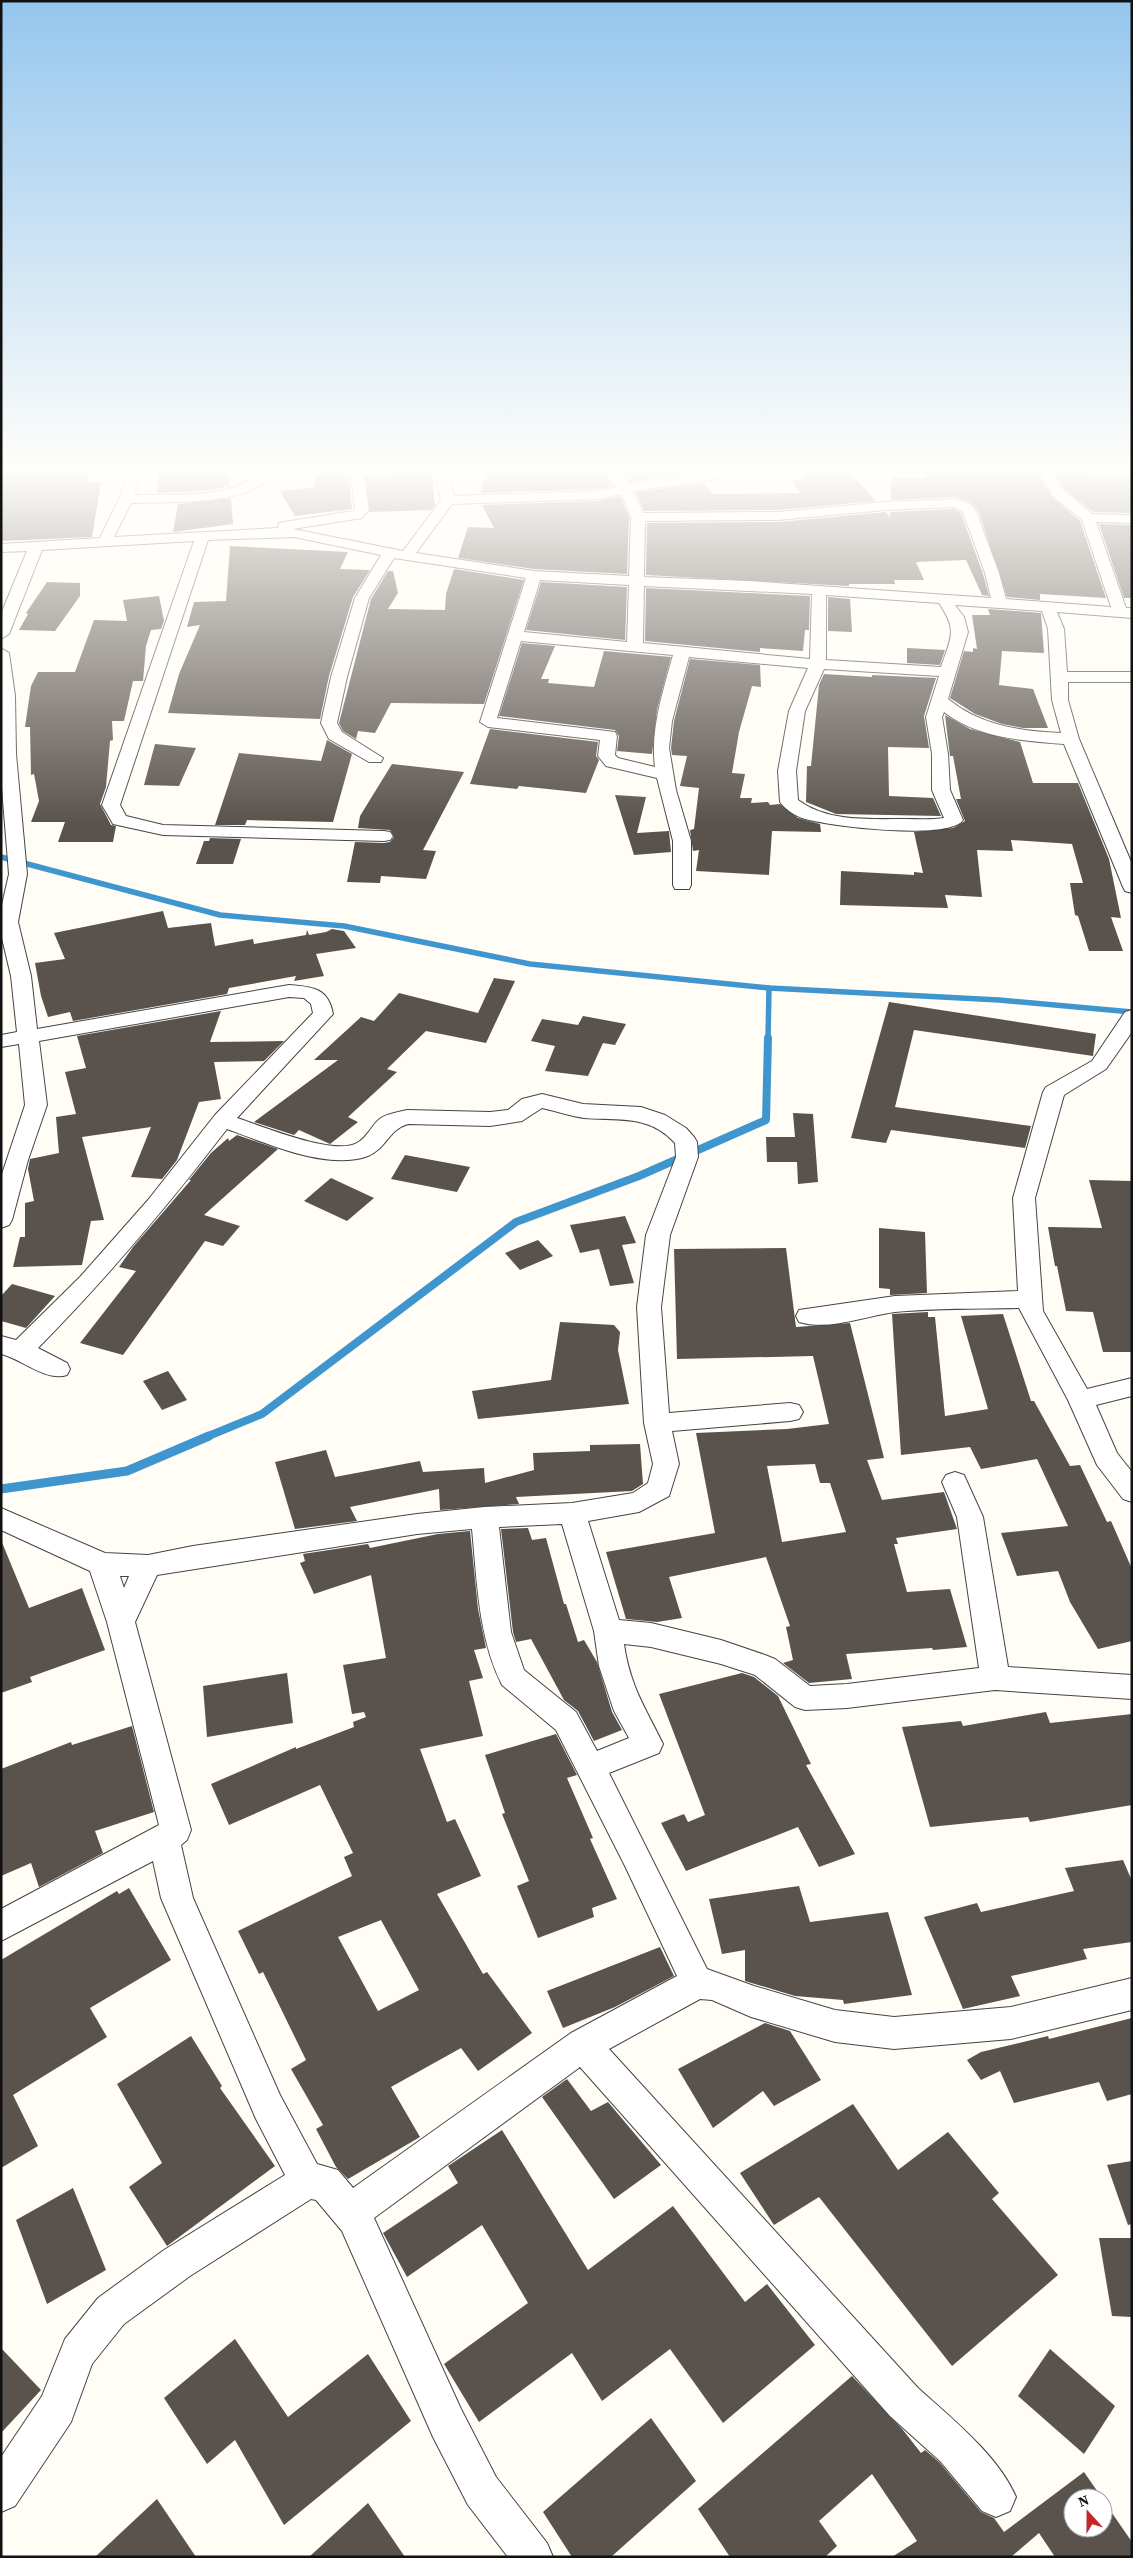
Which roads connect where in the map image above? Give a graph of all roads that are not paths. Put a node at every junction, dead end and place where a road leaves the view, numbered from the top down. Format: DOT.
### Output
graph roads {
  1 [pos="18,585"];
  2 [pos="186,585"];
  3 [pos="370,585"];
  4 [pos="531,585"];
  5 [pos="638,585"];
  6 [pos="753,585"];
  7 [pos="995,585"];
  8 [pos="1115,585"];
  9 [pos="819,590"];
  10 [pos="944,600"];
  11 [pos="1000,604"];
  12 [pos="1047,605"];
  13 [pos="1126,612"];
  14 [pos="6,613"];
  15 [pos="1,634"];
  16 [pos="514,636"];
  17 [pos="635,646"];
  18 [pos="682,652"];
  19 [pos="1,653"];
  20 [pos="818,664"];
  21 [pos="948,672"];
  22 [pos="1060,677"];
  23 [pos="1132,677"];
  24 [pos="4,696"];
  25 [pos="938,699"];
  26 [pos="1071,739"];
  27 [pos="375,758"];
  28 [pos="666,776"];
  29 [pos="8,831"];
  30 [pos="384,836"];
  31 [pos="682,885"];
  32 [pos="1132,887"];
  33 [pos="1132,1016"];
  34 [pos="28,1037"];
  35 [pos="1,1040"];
  36 [pos="222,1120"];
  37 [pos="1,1220"];
  38 [pos="1030,1299"];
  39 [pos="808,1316"];
  40 [pos="11,1348"];
  41 [pos="58,1369"];
  42 [pos="1132,1388"];
  43 [pos="1081,1400"];
  44 [pos="790,1412"];
  45 [pos="657,1423"];
  46 [pos="955,1482"];
  47 [pos="1132,1492"];
  48 [pos="572,1513"];
  49 [pos="484,1517"];
  50 [pos="1,1518"];
  51 [pos="102,1564"];
  52 [pos="148,1566"];
  53 [pos="121,1622"];
  54 [pos="608,1631"];
  55 [pos="995,1678"];
  56 [pos="1132,1686"];
  57 [pos="590,1767"];
  58 [pos="164,1840"];
  59 [pos="1,1926"];
  60 [pos="697,1983"];
  61 [pos="1132,1994"];
  62 [pos="583,2045"];
  63 [pos="307,2181"];
  64 [pos="355,2218"];
  65 [pos="1,2492"];
  66 [pos="996,2497"];
  67 [pos="533,2557"];
  1 -- 14 [label="street"];
  2 -- 30 [label="street"];
  3 -- 27 [label="street"];
  4 -- 16 [label="street"];
  5 -- 17 [label="street"];
  6 -- 9 [label="street"];
  7 -- 11 [label="street"];
  8 -- 13 [label="street"];
  9 -- 10 [label="street"];
  9 -- 20 [label="street"];
  10 -- 11 [label="street"];
  10 -- 21 [label="street"];
  11 -- 12 [label="street"];
  12 -- 13 [label="street"];
  12 -- 22 [label="street"];
  14 -- 15 [label="street"];
  16 -- 17 [label="street"];
  16 -- 28 [label="street"];
  17 -- 18 [label="street"];
  18 -- 20 [label="street"];
  18 -- 28 [label="street"];
  19 -- 24 [label="street"];
  20 -- 21 [label="street"];
  20 -- 25 [label="street"];
  21 -- 25 [label="street"];
  22 -- 23 [label="street"];
  22 -- 26 [label="street"];
  24 -- 29 [label="street"];
  25 -- 26 [label="street"];
  26 -- 32 [label="street"];
  28 -- 31 [label="street"];
  29 -- 34 [label="street"];
  33 -- 38 [label="street"];
  34 -- 35 [label="street"];
  34 -- 36 [label="street"];
  34 -- 37 [label="street"];
  36 -- 40 [label="street"];
  36 -- 45 [label="street"];
  38 -- 39 [label="street"];
  38 -- 43 [label="street"];
  40 -- 41 [label="street"];
  42 -- 43 [label="street"];
  43 -- 47 [label="street"];
  44 -- 45 [label="street"];
  45 -- 48 [label="street"];
  46 -- 55 [label="street"];
  48 -- 49 [label="street"];
  48 -- 54 [label="street"];
  49 -- 52 [label="street"];
  49 -- 57 [label="street"];
  50 -- 51 [label="street"];
  51 -- 52 [label="street"];
  51 -- 53 [label="street"];
  52 -- 53 [label="street"];
  53 -- 58 [label="street"];
  54 -- 55 [label="street"];
  54 -- 57 [label="street"];
  55 -- 56 [label="street"];
  57 -- 60 [label="street"];
  58 -- 59 [label="street"];
  58 -- 63 [label="street"];
  60 -- 61 [label="street"];
  60 -- 62 [label="street"];
  62 -- 64 [label="street"];
  62 -- 66 [label="street"];
  63 -- 64 [label="street"];
  63 -- 65 [label="street"];
  64 -- 67 [label="street"];
}
